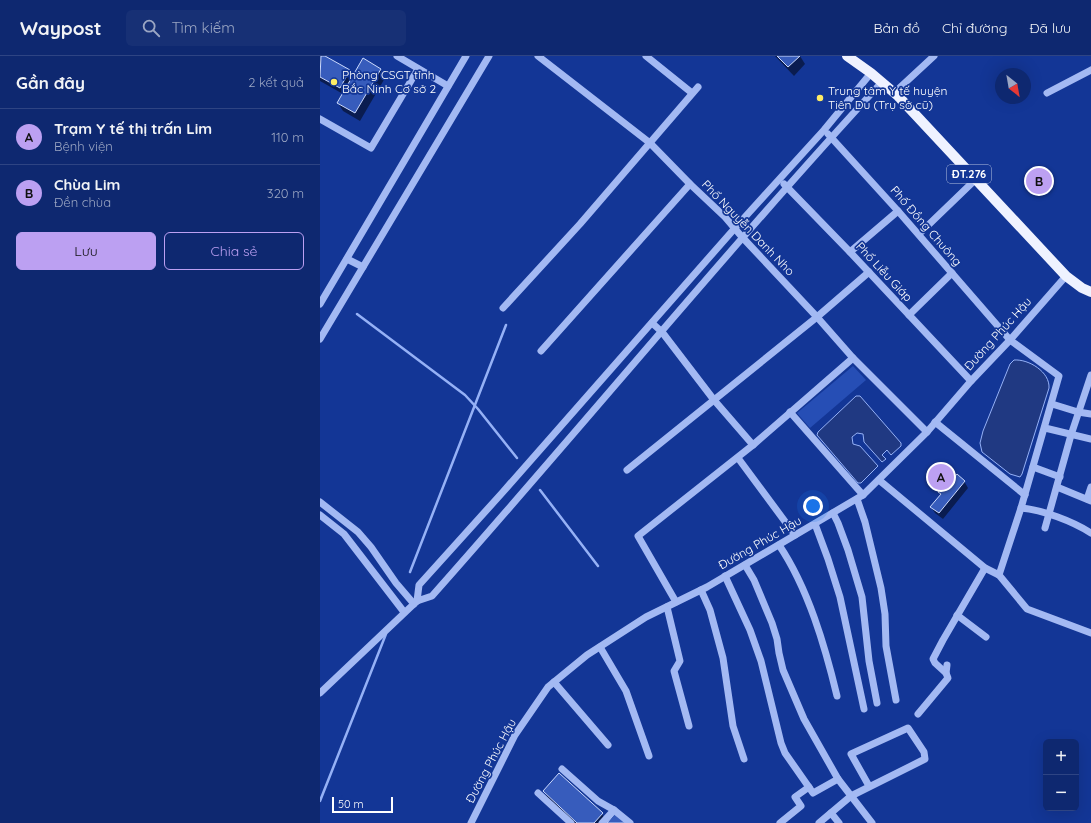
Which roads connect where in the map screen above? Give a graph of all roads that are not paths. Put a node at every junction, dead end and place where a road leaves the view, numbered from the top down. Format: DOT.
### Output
graph roads {
  1 [pos="397,56"];
  2 [pos="466,56"];
  3 [pos="489,56"];
  4 [pos="538,56"];
  5 [pos="646,56"];
  6 [pos="847,56"];
  7 [pos="934,56"];
  8 [pos="418,68"];
  9 [pos="1091,70"];
  10 [pos="871,73"];
  11 [pos="882,82"];
  12 [pos="448,86"];
  13 [pos="698,87"];
  14 [pos="692,93"];
  15 [pos="894,93"];
  16 [pos="1047,93"];
  17 [pos="320,119"];
  18 [pos="824,130"];
  19 [pos="832,137"];
  20 [pos="650,143"];
  21 [pos="779,179"];
  22 [pos="975,180"];
  23 [pos="690,184"];
  24 [pos="787,187"];
  25 [pos="898,211"];
  26 [pos="734,228"];
  27 [pos="919,234"];
  28 [pos="742,237"];
  29 [pos="850,252"];
  30 [pos="347,259"];
  31 [pos="363,267"];
  32 [pos="869,272"];
  33 [pos="952,273"];
  34 [pos="1066,276"];
  35 [pos="1091,292"];
  36 [pos="320,304"];
  37 [pos="503,308"];
  38 [pos="909,315"];
  39 [pos="817,317"];
  40 [pos="652,323"];
  41 [pos="662,332"];
  42 [pos="320,339"];
  43 [pos="1010,340"];
  44 [pos="541,351"];
  45 [pos="853,358"];
  46 [pos="1091,375"];
  47 [pos="970,381"];
  48 [pos="714,400"];
  49 [pos="581,404"];
  50 [pos="1052,404"];
  51 [pos="790,412"];
  52 [pos="1078,412"];
  53 [pos="592,413"];
  54 [pos="1091,414"];
  55 [pos="935,422"];
  56 [pos="1045,428"];
  57 [pos="927,432"];
  58 [pos="1070,435"];
  59 [pos="1091,439"];
  60 [pos="753,445"];
  61 [pos="738,458"];
  62 [pos="1033,466"];
  63 [pos="627,470"];
  64 [pos="1060,476"];
  65 [pos="879,480"];
  66 [pos="1057,487"];
  67 [pos="1091,488"];
  68 [pos="1024,495"];
  69 [pos="860,497"];
  70 [pos="1089,500"];
  71 [pos="320,502"];
  72 [pos="1021,508"];
  73 [pos="833,513"];
  74 [pos="1049,514"];
  75 [pos="320,516"];
  76 [pos="815,524"];
  77 [pos="1046,528"];
  78 [pos="1091,533"];
  79 [pos="795,535"];
  80 [pos="779,545"];
  81 [pos="745,565"];
  82 [pos="985,568"];
  83 [pos="999,575"];
  84 [pos="725,576"];
  85 [pos="701,590"];
  86 [pos="676,602"];
  87 [pos="416,603"];
  88 [pos="667,607"];
  89 [pos="404,612"];
  90 [pos="957,615"];
  91 [pos="1091,633"];
  92 [pos="986,637"];
  93 [pos="600,647"];
  94 [pos="947,665"];
  95 [pos="946,674"];
  96 [pos="554,682"];
  97 [pos="320,693"];
  98 [pos="837,696"];
  99 [pos="896,700"];
  100 [pos="877,703"];
  101 [pos="864,710"];
  102 [pos="918,714"];
  103 [pos="689,726"];
  104 [pos="608,745"];
  105 [pos="649,756"];
  106 [pos="744,759"];
  107 [pos="562,769"];
  108 [pos="838,779"];
  109 [pos="869,786"];
  110 [pos="809,787"];
  111 [pos="538,793"];
  112 [pos="851,796"];
  113 [pos="614,810"];
  114 [pos="831,813"];
  115 [pos="471,823"];
  116 [pos="571,823"];
  117 [pos="602,823"];
  118 [pos="630,823"];
  119 [pos="780,823"];
  120 [pos="819,823"];
  121 [pos="840,823"];
  122 [pos="872,823"];
  1 -- 8 [label="street"];
  2 -- 12 [label="street"];
  3 -- 31 [label="street"];
  4 -- 20 [label="street, Phố Nguyễn Danh Nho"];
  5 -- 14 [label="street"];
  6 -- 10 [label="main road, ĐT.276"];
  7 -- 15 [label="street"];
  8 -- 12 [label="street"];
  8 -- 17 [label="street"];
  9 -- 16 [label="street"];
  10 -- 11 [label="main road, ĐT.276"];
  10 -- 18 [label="street"];
  11 -- 15 [label="main road, ĐT.276"];
  11 -- 19 [label="street"];
  12 -- 30 [label="street"];
  13 -- 14 [label="street"];
  14 -- 20 [label="street"];
  15 -- 22 [label="main road, ĐT.276"];
  18 -- 19 [label="street, Phố Đồng Chuông"];
  18 -- 21 [label="street"];
  19 -- 24 [label="street"];
  19 -- 25 [label="street, Phố Đồng Chuông"];
  20 -- 23 [label="street, Phố Nguyễn Danh Nho"];
  20 -- 37 [label="street"];
  21 -- 24 [label="street, Phố Liễu Giáp"];
  21 -- 26 [label="street"];
  22 -- 27 [label="street"];
  22 -- 34 [label="main road, ĐT.276"];
  23 -- 26 [label="street, Phố Nguyễn Danh Nho"];
  23 -- 44 [label="street"];
  24 -- 28 [label="street"];
  24 -- 29 [label="street, Phố Liễu Giáp"];
  25 -- 27 [label="street, Phố Đồng Chuông"];
  25 -- 29 [label="street"];
  26 -- 28 [label="street, Phố Nguyễn Danh Nho"];
  26 -- 40 [label="street"];
  27 -- 33 [label="street, Phố Đồng Chuông"];
  28 -- 39 [label="street, Phố Nguyễn Danh Nho"];
  28 -- 41 [label="street"];
  29 -- 32 [label="street, Phố Liễu Giáp"];
  30 -- 31 [label="street"];
  30 -- 36 [label="street"];
  31 -- 42 [label="street"];
  32 -- 38 [label="street, Phố Liễu Giáp"];
  32 -- 39 [label="street"];
  33 -- 38 [label="street"];
  33 -- 43 [label="street, Phố Đồng Chuông"];
  34 -- 35 [label="main road, ĐT.276"];
  34 -- 43 [label="street, Đường Phúc Hậu"];
  38 -- 47 [label="street, Phố Liễu Giáp"];
  39 -- 45 [label="street, Phố Nguyễn Danh Nho"];
  39 -- 48 [label="street"];
  40 -- 41 [label="street"];
  40 -- 49 [label="street"];
  41 -- 48 [label="street"];
  41 -- 53 [label="street"];
  43 -- 47 [label="street, Đường Phúc Hậu"];
  43 -- 50 [label="street, Phố Đồng Chuông"];
  45 -- 51 [label="street"];
  45 -- 57 [label="street, Phố Nguyễn Danh Nho"];
  46 -- 52 [label="street"];
  47 -- 55 [label="street, Đường Phúc Hậu"];
  48 -- 60 [label="street"];
  48 -- 63 [label="street"];
  49 -- 53 [label="street"];
  49 -- 87 [label="street"];
  50 -- 52 [label="street"];
  50 -- 56 [label="street"];
  51 -- 60 [label="street"];
  51 -- 69 [label="street"];
  52 -- 54 [label="street"];
  52 -- 58 [label="street"];
  53 -- 87 [label="street"];
  55 -- 57 [label="street, Đường Phúc Hậu"];
  55 -- 68 [label="street"];
  56 -- 58 [label="street"];
  56 -- 62 [label="street"];
  57 -- 65 [label="street, Đường Phúc Hậu"];
  58 -- 59 [label="street"];
  58 -- 64 [label="street"];
  60 -- 61 [label="street"];
  61 -- 79 [label="street"];
  61 -- 86 [label="street"];
  62 -- 64 [label="street"];
  62 -- 68 [label="street"];
  64 -- 66 [label="street"];
  65 -- 69 [label="street, Đường Phúc Hậu"];
  65 -- 82 [label="street"];
  66 -- 70 [label="street"];
  66 -- 74 [label="street"];
  67 -- 70 [label="street"];
  68 -- 72 [label="street"];
  69 -- 73 [label="street, Đường Phúc Hậu"];
  69 -- 99 [label="street"];
  71 -- 87 [label="street"];
  72 -- 74 [label="street"];
  72 -- 83 [label="street"];
  73 -- 76 [label="street, Đường Phúc Hậu"];
  73 -- 100 [label="street"];
  74 -- 77 [label="street"];
  74 -- 78 [label="street"];
  75 -- 89 [label="street"];
  76 -- 79 [label="street, Đường Phúc Hậu"];
  76 -- 101 [label="street"];
  79 -- 80 [label="street, Đường Phúc Hậu"];
  80 -- 81 [label="street, Đường Phúc Hậu"];
  80 -- 98 [label="street"];
  81 -- 84 [label="street, Đường Phúc Hậu"];
  81 -- 108 [label="street"];
  82 -- 83 [label="street"];
  82 -- 90 [label="street"];
  83 -- 91 [label="street"];
  84 -- 85 [label="street, Đường Phúc Hậu"];
  84 -- 110 [label="street"];
  85 -- 86 [label="street, Đường Phúc Hậu"];
  85 -- 106 [label="street"];
  86 -- 88 [label="street, Đường Phúc Hậu"];
  87 -- 89 [label="street"];
  88 -- 93 [label="street, Đường Phúc Hậu"];
  88 -- 103 [label="street"];
  89 -- 97 [label="street"];
  90 -- 92 [label="street"];
  90 -- 95 [label="street"];
  93 -- 96 [label="street, Đường Phúc Hậu"];
  93 -- 105 [label="street"];
  94 -- 95 [label="street"];
  95 -- 102 [label="street"];
  96 -- 104 [label="street"];
  96 -- 115 [label="street, Đường Phúc Hậu"];
  107 -- 113 [label="street"];
  108 -- 110 [label="street"];
  108 -- 112 [label="street"];
  109 -- 109 [label="street"];
  109 -- 112 [label="street"];
  110 -- 119 [label="street"];
  111 -- 116 [label="street"];
  112 -- 114 [label="street"];
  112 -- 122 [label="street"];
  113 -- 117 [label="street"];
  113 -- 118 [label="street"];
  114 -- 120 [label="street"];
  114 -- 121 [label="street"];
}
